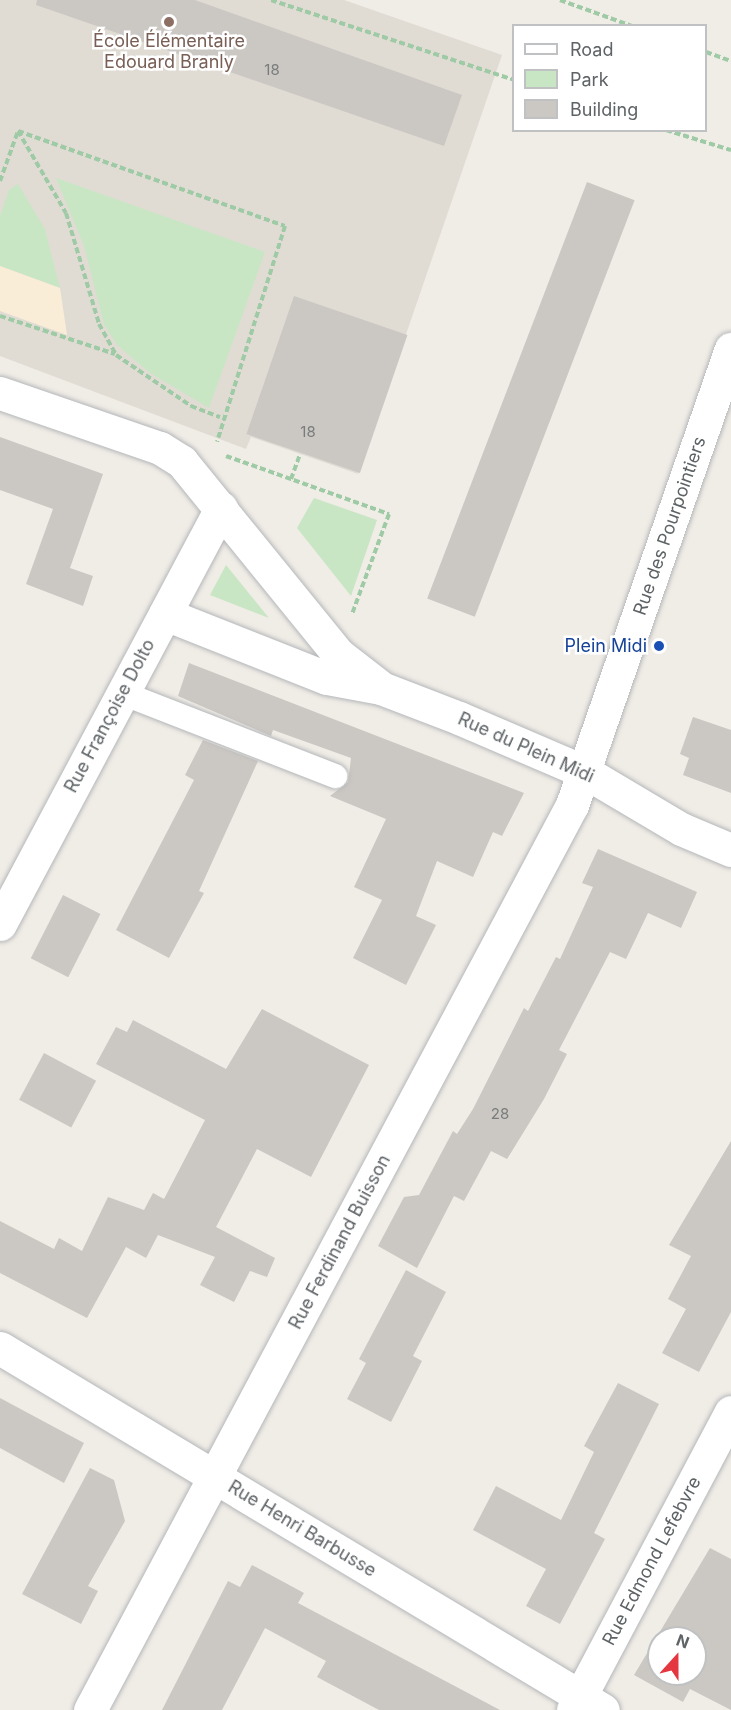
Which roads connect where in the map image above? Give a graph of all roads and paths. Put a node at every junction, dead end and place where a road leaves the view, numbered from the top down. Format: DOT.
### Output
graph roads {
  1 [pos="271,0"];
  2 [pos="560,0"];
  3 [pos="626,24"];
  4 [pos="707,53"];
  5 [pos="731,61"];
  6 [pos="512,80"];
  7 [pos="18,131"];
  8 [pos="672,132"];
  9 [pos="731,150"];
  10 [pos="0,181"];
  11 [pos="0,316"];
  12 [pos="731,348"];
  13 [pos="116,355"];
  14 [pos="0,393"];
  15 [pos="220,417"];
  16 [pos="214,437"];
  17 [pos="300,454"];
  18 [pos="226,456"];
  19 [pos="291,479"];
  20 [pos="221,508"];
  21 [pos="165,614"];
  22 [pos="321,633"];
  23 [pos="381,688"];
  24 [pos="122,693"];
  25 [pos="585,772"];
  26 [pos="335,776"];
  27 [pos="731,849"];
  28 [pos="0,924"];
  29 [pos="0,1348"];
  30 [pos="731,1412"];
  31 [pos="215,1476"];
  32 [pos="586,1706"];
  33 [pos="90,1710"];
  1 -- 6 [label="path"];
  2 -- 3 [label="path"];
  4 -- 5 [label="path"];
  7 -- 10 [label="path"];
  7 -- 13 [label="path"];
  7 -- 15 [label="path"];
  8 -- 9 [label="path"];
  11 -- 13 [label="path"];
  12 -- 25 [label="street, Rue des Pourpointiers"];
  13 -- 15 [label="path"];
  14 -- 20 [label="street, Rue du Plein Midi"];
  15 -- 16 [label="path"];
  17 -- 19 [label="path"];
  18 -- 19 [label="path"];
  19 -- 22 [label="path"];
  20 -- 21 [label="street, Rue Françoise Dolto"];
  20 -- 22 [label="street, Rue du Plein Midi"];
  21 -- 23 [label="street, Rue du Plein Midi"];
  21 -- 24 [label="street, Rue Françoise Dolto"];
  22 -- 23 [label="street, Rue du Plein Midi"];
  23 -- 25 [label="street, Rue du Plein Midi"];
  24 -- 26 [label="lane"];
  24 -- 28 [label="street, Rue Françoise Dolto"];
  25 -- 27 [label="street, Rue du Plein Midi"];
  25 -- 31 [label="street, Rue Ferdinand Buisson"];
  29 -- 31 [label="street, Rue Henri Barbusse"];
  30 -- 32 [label="street, Rue Edmond Lefebvre"];
  31 -- 32 [label="street, Rue Henri Barbusse"];
  31 -- 33 [label="street, Rue Ferdinand Buisson"];
}
